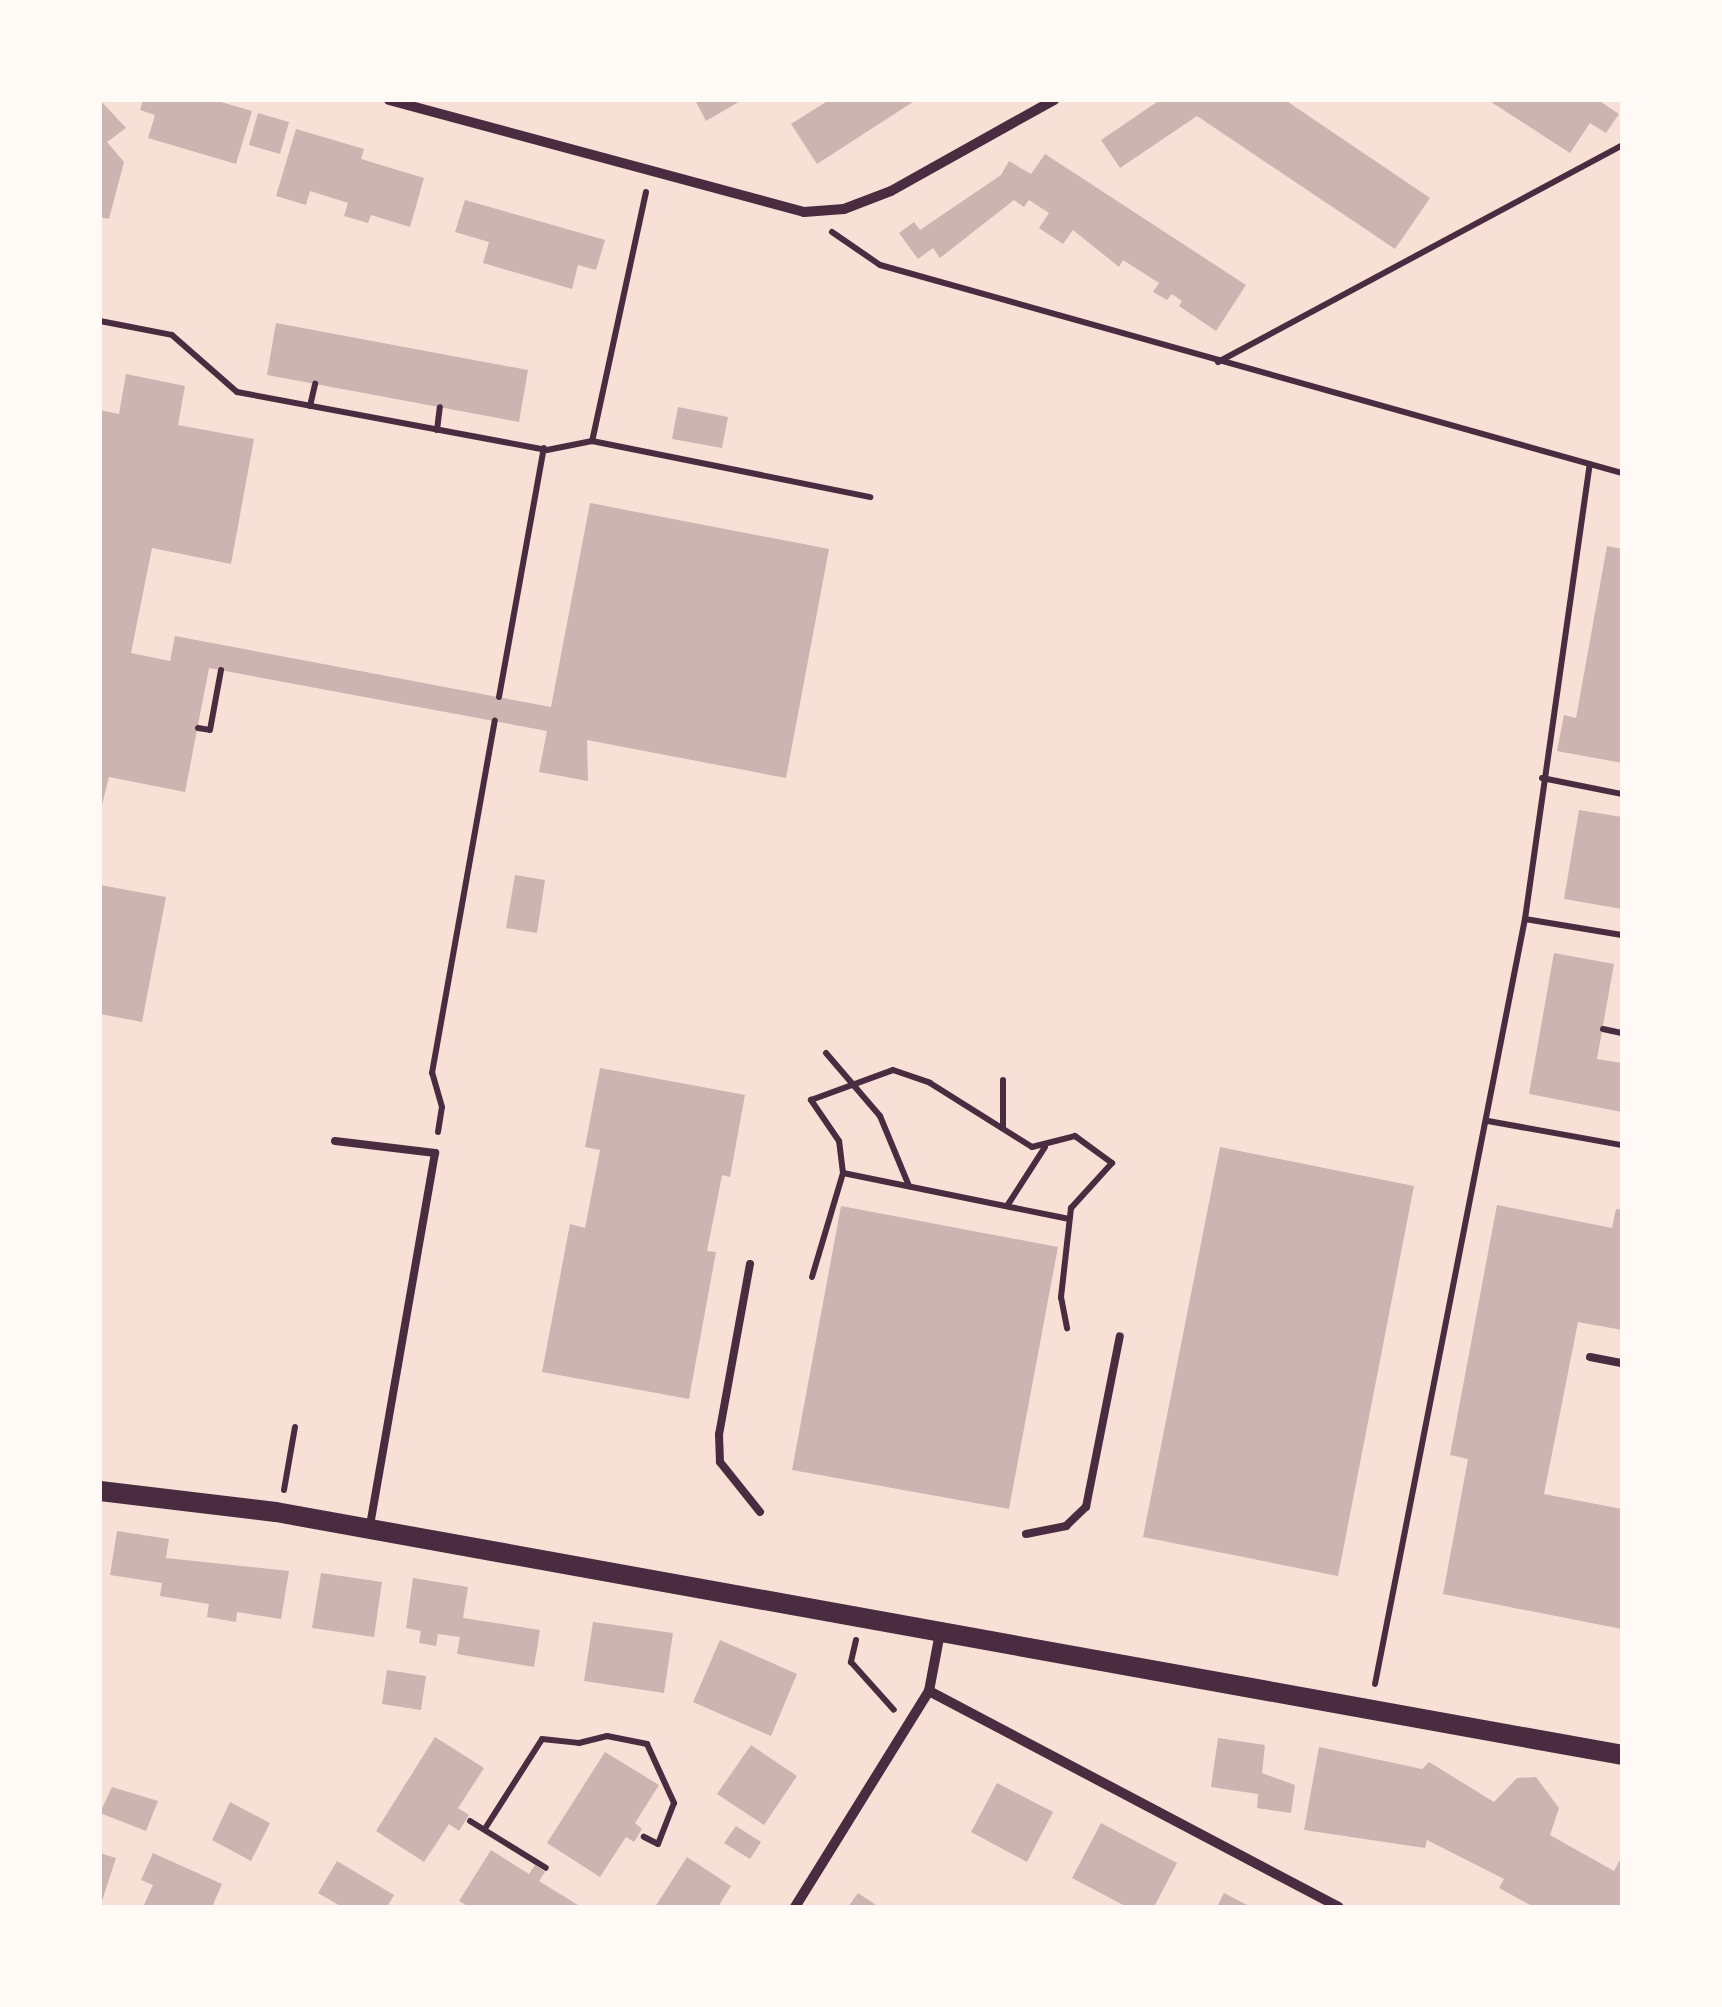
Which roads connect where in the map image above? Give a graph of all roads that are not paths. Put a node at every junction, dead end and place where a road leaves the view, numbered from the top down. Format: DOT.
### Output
graph roads {
  1 [pos="389,100"];
  2 [pos="1054,100"];
  3 [pos="335,1141"];
  4 [pos="750,1264"];
  5 [pos="1120,1336"];
  6 [pos="1590,1357"];
  7 [pos="1622,1363"];
  8 [pos="100,1491"];
  9 [pos="760,1512"];
  10 [pos="369,1531"];
  11 [pos="1026,1534"];
  12 [pos="940,1634"];
  13 [pos="930,1691"];
  14 [pos="1622,1755"];
  15 [pos="795,1907"];
  16 [pos="1338,1907"];
  1 -- 2 [label="street"];
  3 -- 10 [label="lane"];
  4 -- 9 [label="lane"];
  5 -- 11 [label="lane"];
  6 -- 7 [label="lane"];
  8 -- 10 [label="main road"];
  10 -- 12 [label="main road"];
  12 -- 13 [label="street"];
  12 -- 14 [label="main road"];
  13 -- 15 [label="street"];
  13 -- 16 [label="street"];
}
